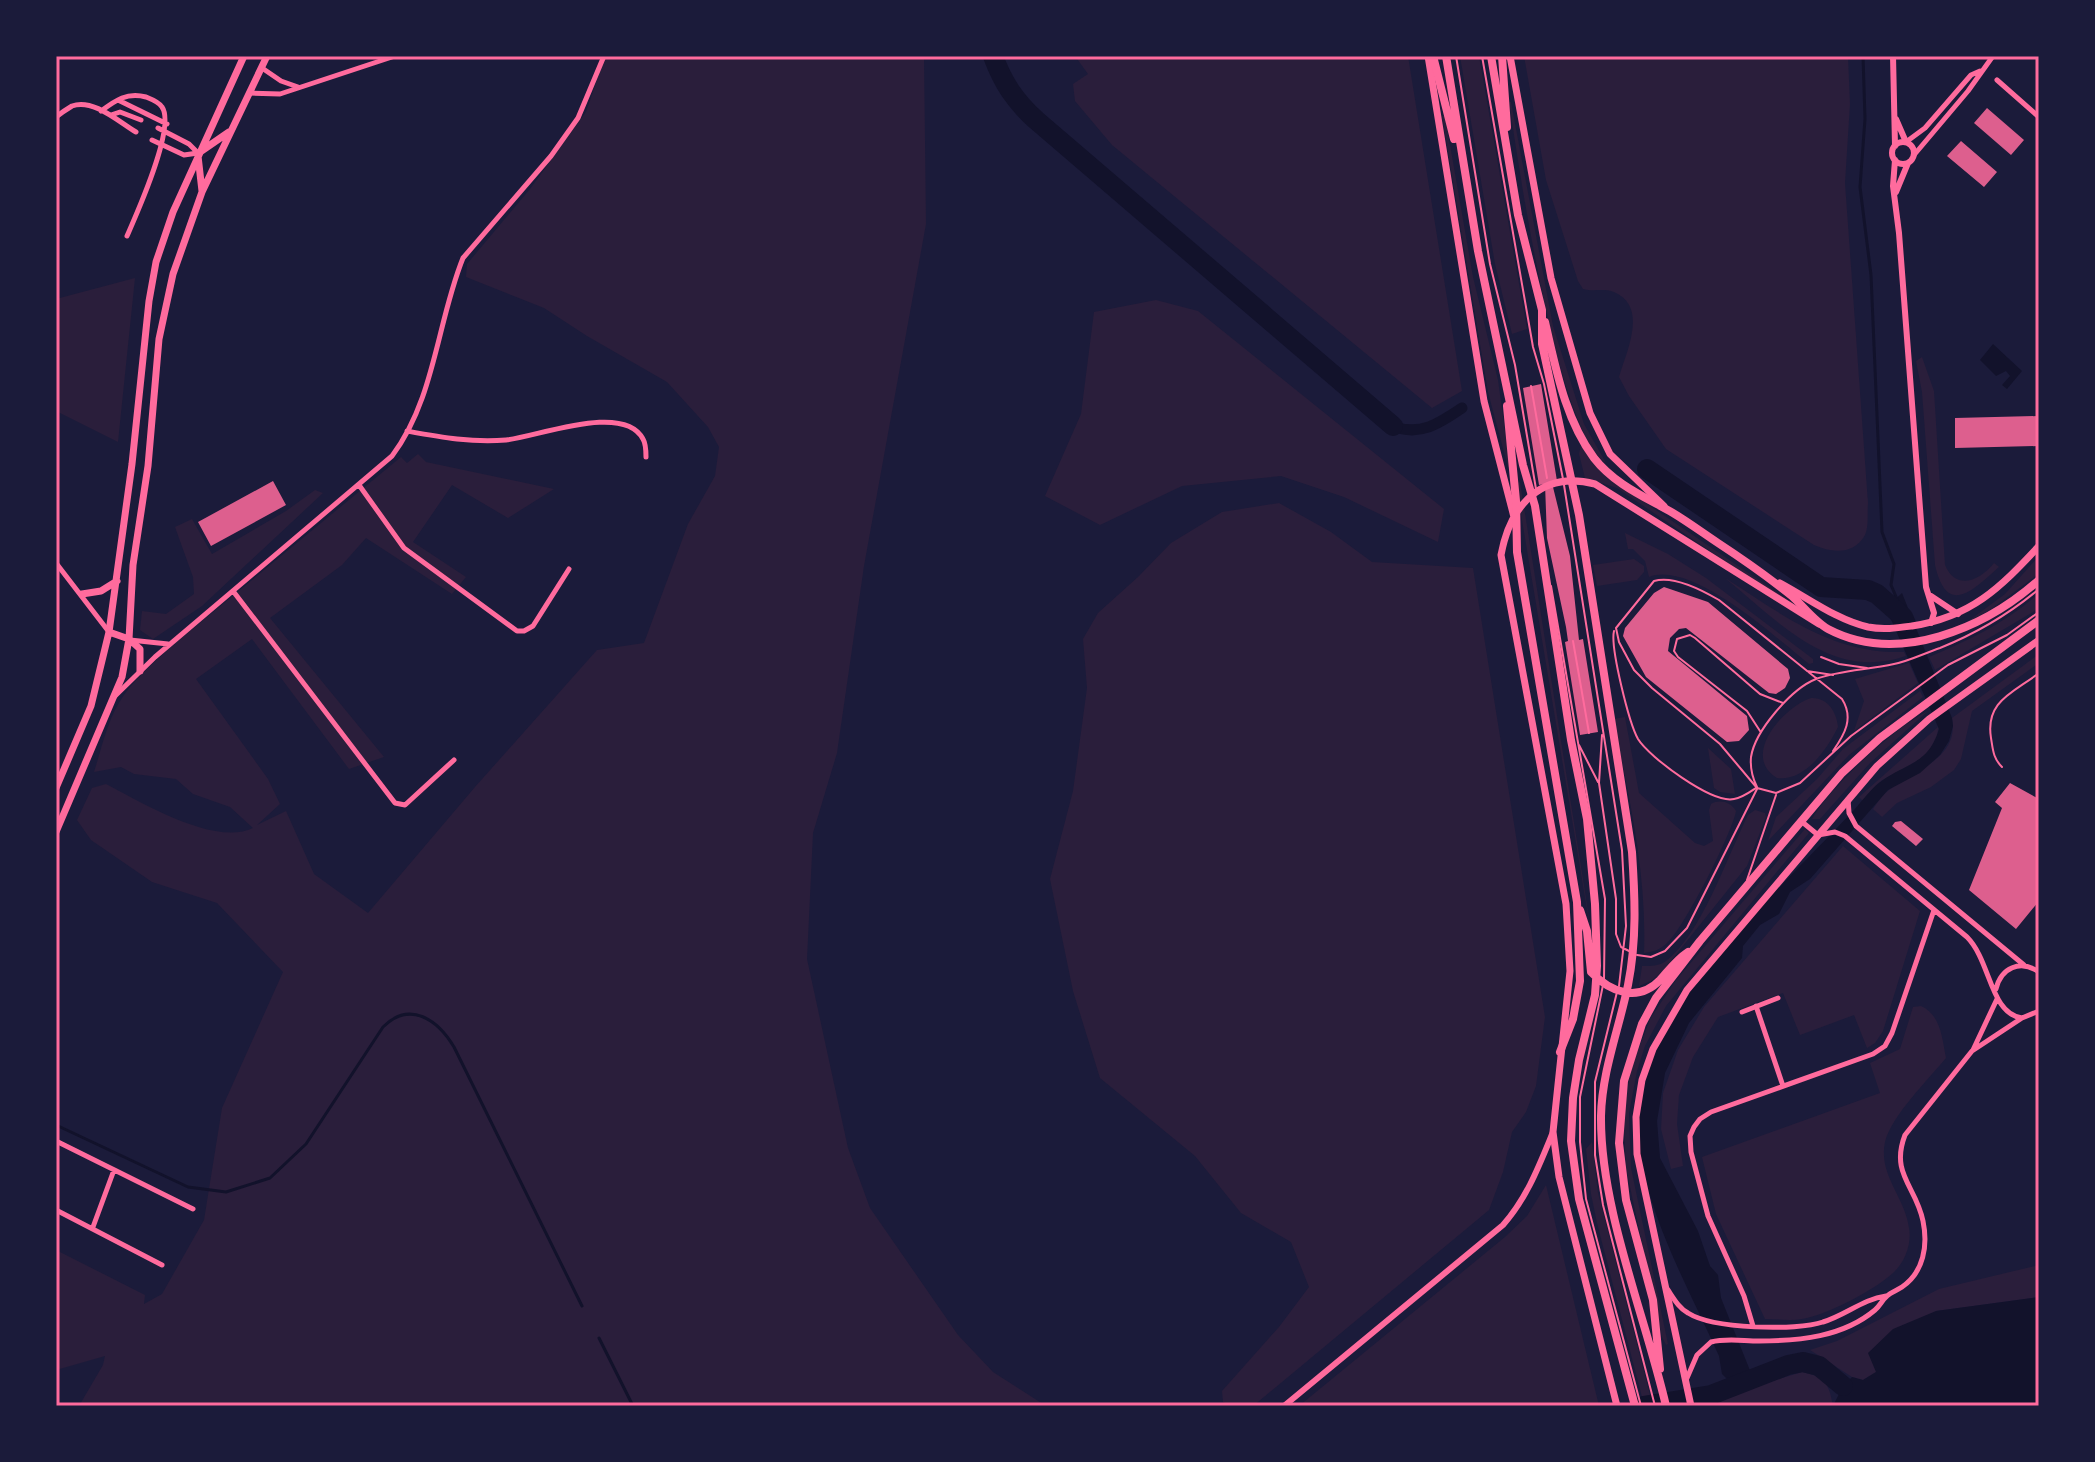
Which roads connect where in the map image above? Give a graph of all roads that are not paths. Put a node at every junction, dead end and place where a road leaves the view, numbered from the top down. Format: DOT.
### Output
graph roads {
  1 [pos="244,56"];
  2 [pos="395,56"];
  3 [pos="604,56"];
  4 [pos="1430,56"];
  5 [pos="1446,56"];
  6 [pos="1456,56"];
  7 [pos="1482,56"];
  8 [pos="1491,56"];
  9 [pos="1502,56"];
  10 [pos="1510,56"];
  11 [pos="1893,56"];
  12 [pos="1993,56"];
  13 [pos="264,60"];
  14 [pos="1981,71"];
  15 [pos="1997,80"];
  16 [pos="299,87"];
  17 [pos="250,93"];
  18 [pos="117,99"];
  19 [pos="101,111"];
  20 [pos="110,115"];
  21 [pos="56,117"];
  22 [pos="2039,117"];
  23 [pos="1896,119"];
  24 [pos="141,120"];
  25 [pos="167,124"];
  26 [pos="158,128"];
  27 [pos="231,131"];
  28 [pos="136,132"];
  29 [pos="165,132"];
  30 [pos="152,140"];
  31 [pos="1906,142"];
  32 [pos="159,144"];
  33 [pos="1895,146"];
  34 [pos="198,153"];
  35 [pos="1461,154"];
  36 [pos="1914,155"];
  37 [pos="1895,160"];
  38 [pos="1908,163"];
  39 [pos="1509,164"];
  40 [pos="202,192"];
  41 [pos="1895,196"];
  42 [pos="127,236"];
  43 [pos="1542,310"];
  44 [pos="1509,397"];
  45 [pos="407,431"];
  46 [pos="646,457"];
  47 [pos="359,485"];
  48 [pos="1671,513"];
  49 [pos="1516,526"];
  50 [pos="2039,546"];
  51 [pos="56,563"];
  52 [pos="569,569"];
  53 [pos="1766,575"];
  54 [pos="2039,580"];
  55 [pos="117,581"];
  56 [pos="2039,589"];
  57 [pos="233,591"];
  58 [pos="82,594"];
  59 [pos="1931,596"];
  60 [pos="2039,612"];
  61 [pos="1958,614"];
  62 [pos="2039,620"];
  63 [pos="1931,623"];
  64 [pos="1616,628"];
  65 [pos="1826,628"];
  66 [pos="109,632"];
  67 [pos="129,639"];
  68 [pos="2039,640"];
  69 [pos="169,645"];
  70 [pos="1821,657"];
  71 [pos="1873,668"];
  72 [pos="140,671"];
  73 [pos="1805,671"];
  74 [pos="2039,673"];
  75 [pos="1834,675"];
  76 [pos="1816,679"];
  77 [pos="114,697"];
  78 [pos="1785,703"];
  79 [pos="1602,731"];
  80 [pos="1761,732"];
  81 [pos="1577,742"];
  82 [pos="1833,751"];
  83 [pos="454,760"];
  84 [pos="2002,767"];
  85 [pos="1599,783"];
  86 [pos="56,788"];
  87 [pos="1757,788"];
  88 [pos="1776,793"];
  89 [pos="1848,798"];
  90 [pos="1801,821"];
  91 [pos="56,832"];
  92 [pos="1818,835"];
  93 [pos="1743,892"];
  94 [pos="1577,902"];
  95 [pos="1934,910"];
  96 [pos="1695,948"];
  97 [pos="2024,965"];
  98 [pos="2039,972"];
  99 [pos="1995,990"];
  100 [pos="1778,998"];
  101 [pos="1997,999"];
  102 [pos="1756,1006"];
  103 [pos="2039,1011"];
  104 [pos="1742,1012"];
  105 [pos="2022,1018"];
  106 [pos="1972,1051"];
  107 [pos="1560,1052"];
  108 [pos="1783,1086"];
  109 [pos="1553,1132"];
  110 [pos="1598,1137"];
  111 [pos="56,1141"];
  112 [pos="1576,1141"];
  113 [pos="114,1170"];
  114 [pos="193,1209"];
  115 [pos="56,1210"];
  116 [pos="93,1227"];
  117 [pos="162,1265"];
  118 [pos="1665,1286"];
  119 [pos="1887,1296"];
  120 [pos="1753,1326"];
  121 [pos="1686,1384"];
  122 [pos="1664,1399"];
  123 [pos="1637,1401"];
  124 [pos="1617,1404"];
  125 [pos="1284,1406"];
  126 [pos="1655,1406"];
  127 [pos="1691,1406"];
  1 -- 34 [label="main road"];
  2 -- 16 [label="street"];
  3 -- 45 [label="street"];
  4 -- 35 [label="highway"];
  4 -- 49 [label="main road"];
  5 -- 35 [label="highway"];
  6 -- 81 [label="lane"];
  7 -- 79 [label="lane"];
  8 -- 39 [label="highway"];
  9 -- 39 [label="highway"];
  10 -- 48 [label="main road"];
  11 -- 23 [label="street"];
  12 -- 14 [label="street"];
  13 -- 16 [label="street"];
  13 -- 17 [label="main road"];
  14 -- 31 [label="street"];
  14 -- 36 [label="street"];
  15 -- 22 [label="street"];
  16 -- 17 [label="street"];
  17 -- 27 [label="main road"];
  18 -- 19 [label="street"];
  18 -- 25 [label="street"];
  18 -- 25 [label="street"];
  19 -- 20 [label="street"];
  19 -- 21 [label="street"];
  20 -- 24 [label="street"];
  20 -- 28 [label="street"];
  23 -- 31 [label="street"];
  23 -- 33 [label="street"];
  25 -- 29 [label="street"];
  26 -- 29 [label="street"];
  27 -- 34 [label="main road"];
  27 -- 40 [label="main road"];
  29 -- 32 [label="street"];
  29 -- 34 [label="street"];
  30 -- 32 [label="street"];
  31 -- 33 [label="street"];
  31 -- 36 [label="street"];
  32 -- 34 [label="street"];
  32 -- 42 [label="street"];
  33 -- 37 [label="street"];
  34 -- 40 [label="main road"];
  34 -- 55 [label="main road"];
  35 -- 44 [label="highway"];
  36 -- 38 [label="street"];
  37 -- 38 [label="street"];
  37 -- 41 [label="street"];
  38 -- 41 [label="street"];
  39 -- 43 [label="highway"];
  40 -- 67 [label="main road"];
  41 -- 59 [label="street"];
  43 -- 48 [label="highway"];
  43 -- 110 [label="highway"];
  44 -- 49 [label="highway"];
  44 -- 112 [label="highway"];
  45 -- 46 [label="street"];
  45 -- 47 [label="street"];
  47 -- 52 [label="street"];
  47 -- 57 [label="street"];
  48 -- 53 [label="highway"];
  49 -- 94 [label="highway"];
  50 -- 61 [label="main road"];
  51 -- 58 [label="street"];
  53 -- 63 [label="main road"];
  53 -- 65 [label="highway"];
  54 -- 65 [label="highway"];
  55 -- 58 [label="main road"];
  55 -- 66 [label="main road"];
  56 -- 71 [label="lane"];
  57 -- 69 [label="street"];
  57 -- 83 [label="street"];
  58 -- 66 [label="street"];
  59 -- 61 [label="street"];
  59 -- 63 [label="street"];
  60 -- 82 [label="lane"];
  61 -- 63 [label="main road"];
  62 -- 90 [label="highway"];
  64 -- 73 [label="lane"];
  64 -- 87 [label="lane"];
  64 -- 87 [label="lane"];
  65 -- 107 [label="main road"];
  66 -- 67 [label="main road"];
  66 -- 86 [label="main road"];
  67 -- 69 [label="street"];
  67 -- 72 [label="main road"];
  67 -- 77 [label="main road"];
  68 -- 89 [label="main road"];
  69 -- 72 [label="street"];
  70 -- 71 [label="lane"];
  71 -- 75 [label="lane"];
  72 -- 77 [label="street"];
  73 -- 75 [label="lane"];
  73 -- 76 [label="lane"];
  74 -- 84 [label="lane"];
  75 -- 76 [label="lane"];
  76 -- 78 [label="lane"];
  76 -- 82 [label="lane"];
  77 -- 91 [label="main road"];
  78 -- 80 [label="lane"];
  78 -- 80 [label="lane"];
  79 -- 85 [label="lane"];
  79 -- 110 [label="lane"];
  80 -- 87 [label="lane"];
  81 -- 85 [label="lane"];
  81 -- 112 [label="lane"];
  82 -- 88 [label="lane"];
  85 -- 87 [label="lane"];
  87 -- 88 [label="lane"];
  88 -- 93 [label="lane"];
  89 -- 92 [label="main road"];
  89 -- 97 [label="street"];
  90 -- 92 [label="street"];
  90 -- 93 [label="highway"];
  92 -- 95 [label="street"];
  92 -- 118 [label="main road"];
  93 -- 96 [label="highway"];
  94 -- 96 [label="highway"];
  94 -- 107 [label="highway"];
  95 -- 99 [label="street"];
  95 -- 108 [label="street"];
  96 -- 122 [label="highway"];
  97 -- 98 [label="street"];
  97 -- 99 [label="street"];
  99 -- 101 [label="street"];
  100 -- 102 [label="street"];
  101 -- 105 [label="street"];
  101 -- 106 [label="street"];
  102 -- 104 [label="street"];
  102 -- 108 [label="street"];
  103 -- 105 [label="street"];
  105 -- 106 [label="street"];
  106 -- 119 [label="street"];
  107 -- 109 [label="main road"];
  108 -- 120 [label="street"];
  109 -- 124 [label="main road"];
  109 -- 125 [label="street"];
  110 -- 122 [label="highway"];
  110 -- 126 [label="lane"];
  111 -- 113 [label="street"];
  112 -- 123 [label="highway"];
  113 -- 114 [label="street"];
  113 -- 116 [label="street"];
  115 -- 116 [label="street"];
  116 -- 117 [label="street"];
  118 -- 120 [label="street"];
  118 -- 121 [label="main road"];
  119 -- 120 [label="street"];
  119 -- 121 [label="street"];
  121 -- 127 [label="main road"];
}
